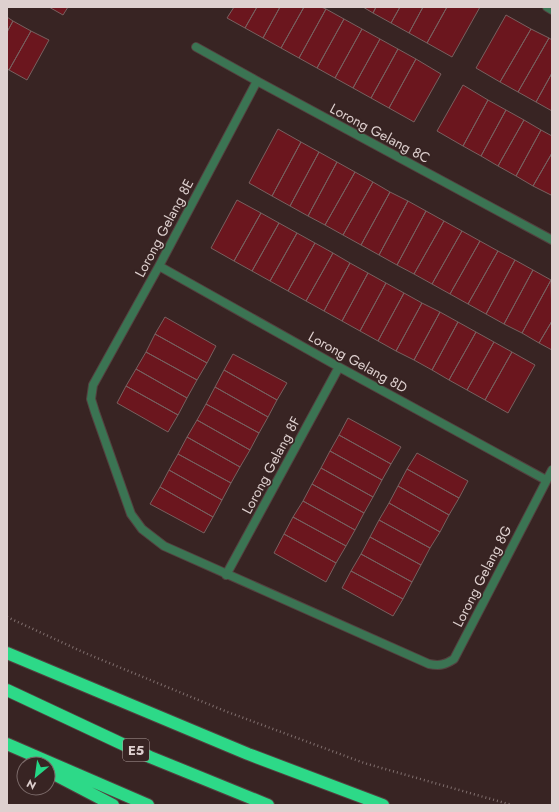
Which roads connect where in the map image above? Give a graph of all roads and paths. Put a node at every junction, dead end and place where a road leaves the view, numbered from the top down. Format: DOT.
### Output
graph roads {
  1 [pos="547,7"];
  2 [pos="552,10"];
  3 [pos="196,47"];
  4 [pos="257,81"];
  5 [pos="552,240"];
  6 [pos="159,266"];
  7 [pos="339,367"];
  8 [pos="552,470"];
  9 [pos="546,480"];
  10 [pos="226,575"];
  11 [pos="7,617"];
  12 [pos="7,653"];
  13 [pos="7,690"];
  14 [pos="7,744"];
  15 [pos="7,750"];
  16 [pos="19,756"];
  17 [pos="56,775"];
  18 [pos="113,805"];
  19 [pos="148,805"];
  20 [pos="268,805"];
  21 [pos="383,805"];
  22 [pos="512,805"];
  1 -- 2 [label="street"];
  3 -- 4 [label="street, Lorong Gelang 8C"];
  4 -- 5 [label="street, Lorong Gelang 8C"];
  4 -- 6 [label="street, Lorong Gelang 8E"];
  6 -- 7 [label="street, Lorong Gelang 8D"];
  6 -- 10 [label="street, Lorong Gelang 8E"];
  7 -- 9 [label="street, Lorong Gelang 8D"];
  7 -- 10 [label="street, Lorong Gelang 8F"];
  8 -- 9 [label="street, Lorong Gelang 8G"];
  9 -- 10 [label="street, Lorong Gelang 8G"];
  11 -- 22 [label="path"];
  12 -- 21 [label="highway"];
  13 -- 20 [label="highway, E5"];
  14 -- 19 [label="highway"];
  15 -- 16 [label="highway"];
  17 -- 18 [label="highway"];
}
